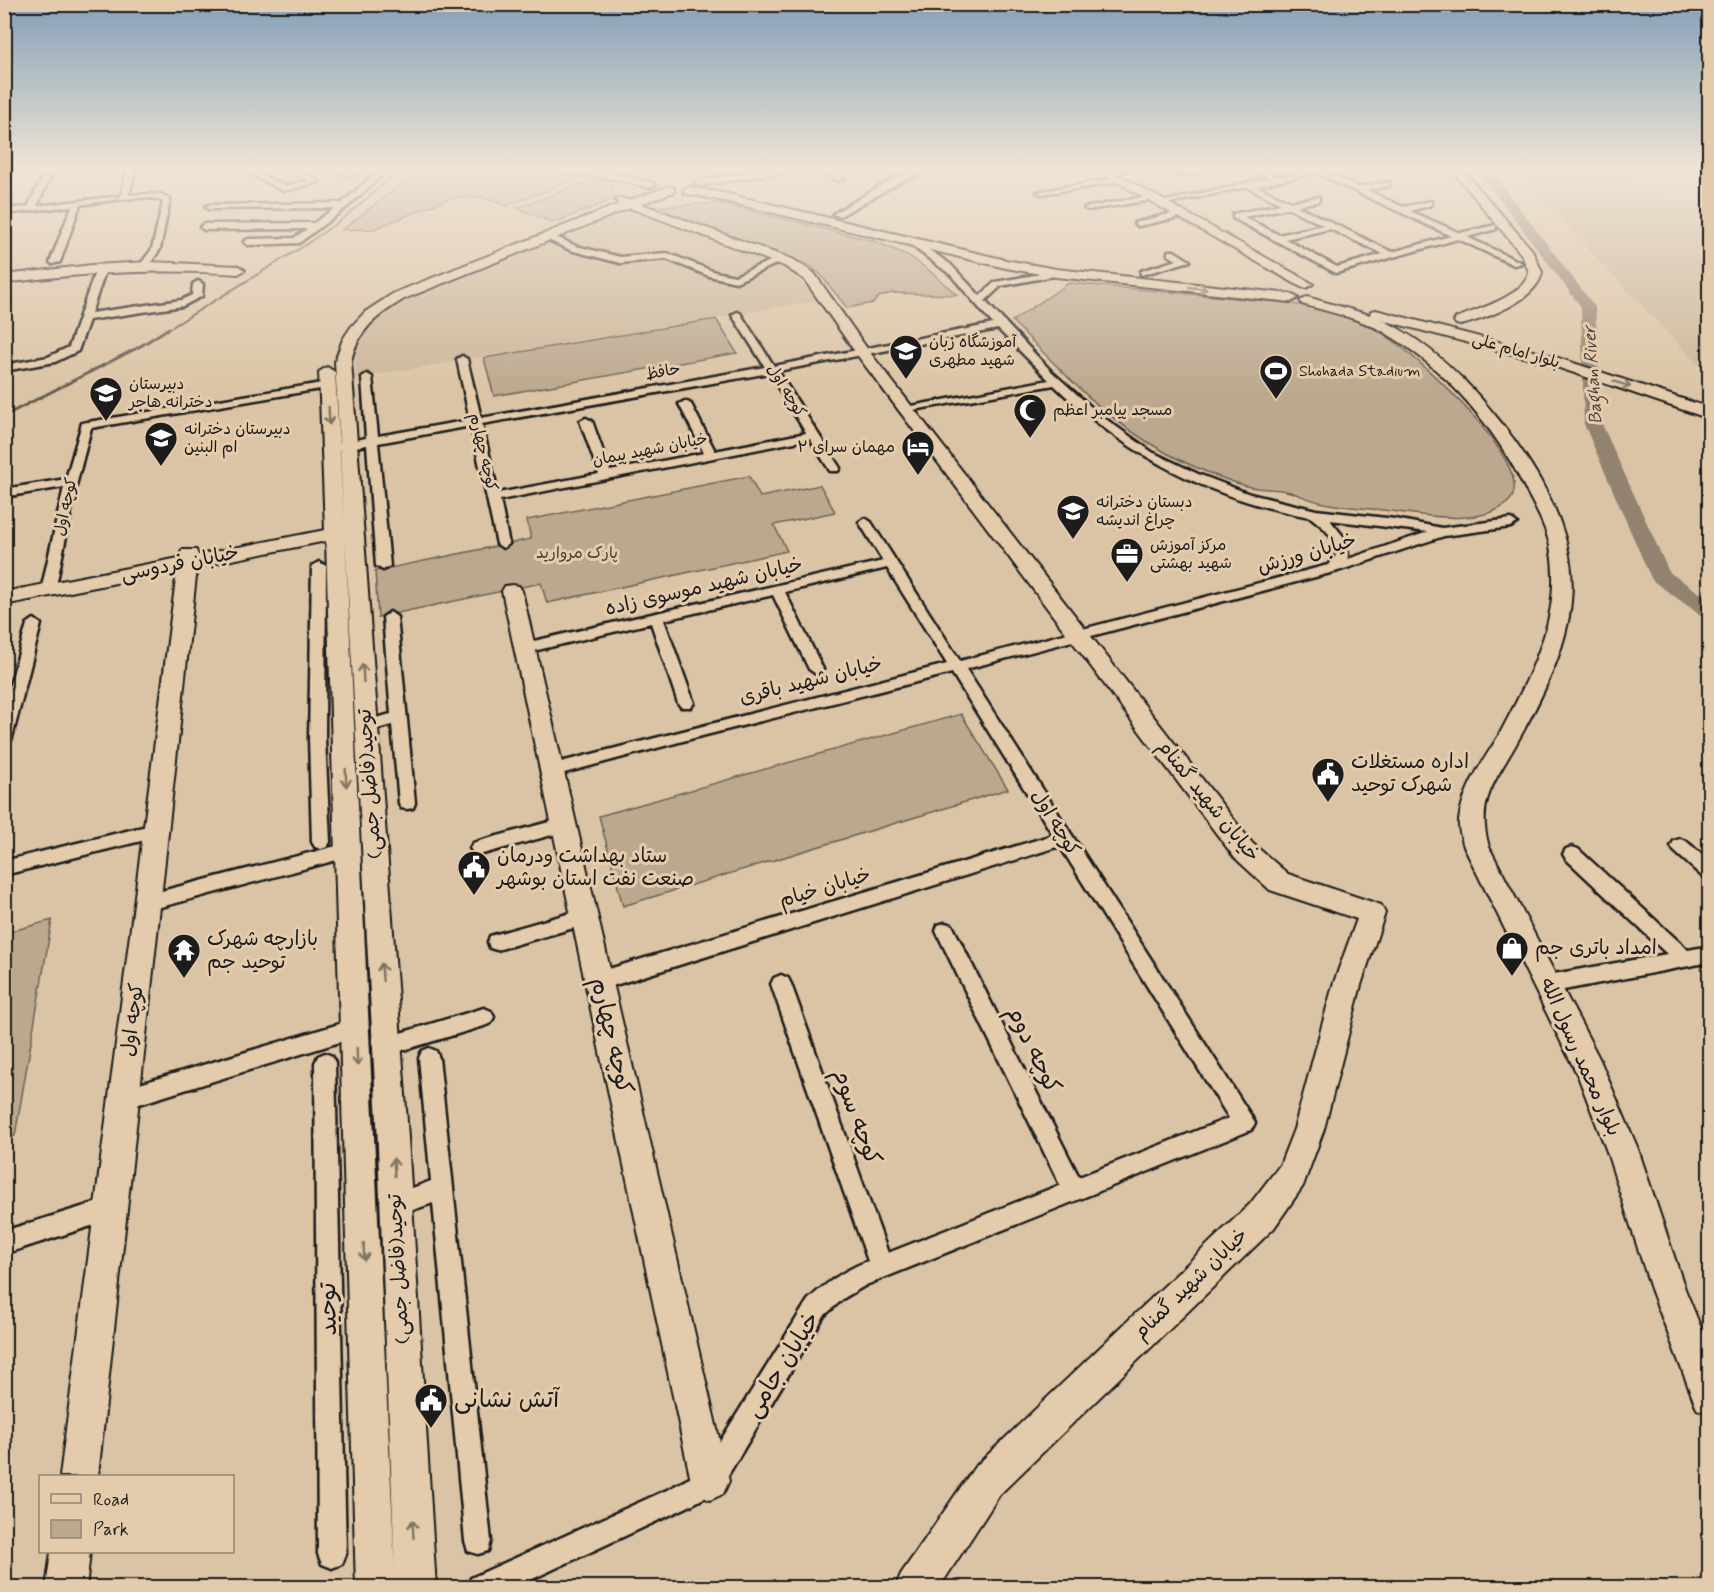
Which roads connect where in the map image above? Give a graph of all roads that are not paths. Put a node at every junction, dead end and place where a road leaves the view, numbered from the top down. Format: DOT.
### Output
graph roads {
  1 [pos="62,243"];
  2 [pos="157,243"];
  3 [pos="520,243"];
  4 [pos="527,243"];
  5 [pos="563,243"];
  6 [pos="744,243"];
  7 [pos="915,243"];
  8 [pos="925,243"];
  9 [pos="965,243"];
  10 [pos="1221,243"];
  11 [pos="1230,243"];
  12 [pos="1288,243"];
  13 [pos="1366,243"];
  14 [pos="1434,243"];
  15 [pos="1476,243"];
  16 [pos="1506,243"];
  17 [pos="1516,243"];
  18 [pos="511,248"];
  19 [pos="1171,253"];
  20 [pos="1391,255"];
  21 [pos="778,259"];
  22 [pos="55,262"];
  23 [pos="1518,263"];
  24 [pos="145,265"];
  25 [pos="100,272"];
  26 [pos="1056,273"];
  27 [pos="1144,273"];
  28 [pos="4,279"];
  29 [pos="1246,279"];
  30 [pos="1264,281"];
  31 [pos="4,284"];
  32 [pos="198,284"];
  33 [pos="1284,286"];
  34 [pos="1315,293"];
  35 [pos="1291,298"];
  36 [pos="1352,298"];
  37 [pos="981,300"];
  38 [pos="1372,303"];
  39 [pos="738,315"];
  40 [pos="86,316"];
  41 [pos="1454,323"];
  42 [pos="1000,325"];
  43 [pos="863,353"];
  44 [pos="1425,354"];
  45 [pos="462,359"];
  46 [pos="4,368"];
  47 [pos="772,370"];
  48 [pos="367,377"];
  49 [pos="1058,381"];
  50 [pos="328,385"];
  51 [pos="1685,398"];
  52 [pos="1710,400"];
  53 [pos="685,404"];
  54 [pos="906,410"];
  55 [pos="1710,414"];
  56 [pos="586,421"];
  57 [pos="476,422"];
  58 [pos="814,435"];
  59 [pos="374,440"];
  60 [pos="339,446"];
  61 [pos="711,455"];
  62 [pos="834,468"];
  63 [pos="606,476"];
  64 [pos="71,482"];
  65 [pos="4,493"];
  66 [pos="493,498"];
  67 [pos="1313,514"];
  68 [pos="865,522"];
  69 [pos="1511,523"];
  70 [pos="345,528"];
  71 [pos="1442,532"];
  72 [pos="503,544"];
  73 [pos="188,559"];
  74 [pos="892,563"];
  75 [pos="319,566"];
  76 [pos="383,566"];
  77 [pos="1333,568"];
  78 [pos="49,586"];
  79 [pos="777,590"];
  80 [pos="4,591"];
  81 [pos="512,591"];
  82 [pos="4,599"];
  83 [pos="390,618"];
  84 [pos="656,618"];
  85 [pos="34,624"];
  86 [pos="1079,636"];
  87 [pos="525,648"];
  88 [pos="956,666"];
  89 [pos="816,669"];
  90 [pos="686,703"];
  91 [pos="399,718"];
  92 [pos="355,729"];
  93 [pos="4,738"];
  94 [pos="317,738"];
  95 [pos="553,770"];
  96 [pos="407,803"];
  97 [pos="564,825"];
  98 [pos="155,831"];
  99 [pos="1064,838"];
  100 [pos="321,842"];
  101 [pos="1680,846"];
  102 [pos="479,848"];
  103 [pos="348,850"];
  104 [pos="1572,854"];
  105 [pos="4,868"];
  106 [pos="1710,873"];
  107 [pos="146,903"];
  108 [pos="585,917"];
  109 [pos="945,931"];
  110 [pos="497,942"];
  111 [pos="1710,954"];
  112 [pos="1685,959"];
  113 [pos="599,981"];
  114 [pos="781,984"];
  115 [pos="1548,984"];
  116 [pos="484,1017"];
  117 [pos="356,1028"];
  118 [pos="387,1046"];
  119 [pos="429,1058"];
  120 [pos="325,1063"];
  121 [pos="123,1099"];
  122 [pos="392,1122"];
  123 [pos="1244,1123"];
  124 [pos="360,1132"];
  125 [pos="442,1188"];
  126 [pos="1074,1191"];
  127 [pos="396,1204"];
  128 [pos="111,1209"];
  129 [pos="363,1214"];
  130 [pos="328,1227"];
  131 [pos="4,1243"];
  132 [pos="882,1268"];
  133 [pos="1710,1396"];
  134 [pos="79,1475"];
  135 [pos="710,1481"];
  136 [pos="478,1541"];
  137 [pos="71,1553"];
  138 [pos="332,1554"];
  139 [pos="66,1587"];
  140 [pos="376,1587"];
  141 [pos="416,1587"];
  142 [pos="481,1587"];
  143 [pos="915,1587"];
  1 -- 22 [label="street"];
  2 -- 24 [label="street"];
  3 -- 18 [label="street, توحید(فاضل جمی)"];
  4 -- 18 [label="street, توحید(فاضل جمی)"];
  5 -- 21 [label="street"];
  6 -- 21 [label="street, خیابان شهید گمنام"];
  7 -- 37 [label="street"];
  8 -- 26 [label="street"];
  9 -- 27 [label="street"];
  10 -- 33 [label="street"];
  11 -- 34 [label="street"];
  12 -- 20 [label="street"];
  13 -- 20 [label="street"];
  14 -- 20 [label="street"];
  15 -- 23 [label="street"];
  16 -- 23 [label="street"];
  17 -- 41 [label="street"];
  18 -- 50 [label="street, توحید(فاضل جمی)"];
  18 -- 60 [label="street, توحید(فاضل جمی)"];
  19 -- 27 [label="street"];
  21 -- 43 [label="street, خیابان شهید گمنام"];
  23 -- 41 [label="street"];
  24 -- 25 [label="street"];
  24 -- 28 [label="street"];
  25 -- 31 [label="street"];
  25 -- 40 [label="street"];
  26 -- 35 [label="street, one-way"];
  26 -- 37 [label="street"];
  27 -- 29 [label="street"];
  30 -- 33 [label="street"];
  32 -- 40 [label="street"];
  33 -- 34 [label="street"];
  33 -- 35 [label="street"];
  34 -- 35 [label="street"];
  34 -- 36 [label="street"];
  34 -- 41 [label="street, بلوار امام علی"];
  34 -- 44 [label="street, بلوار محمد رسول الله"];
  37 -- 42 [label="street"];
  38 -- 41 [label="street, بلوار امام علی"];
  39 -- 47 [label="street, کوچه اول"];
  40 -- 46 [label="street"];
  41 -- 44 [label="street"];
  41 -- 51 [label="street, بلوار امام علی"];
  42 -- 43 [label="street, حافظ"];
  42 -- 49 [label="street"];
  43 -- 47 [label="street, حافظ"];
  43 -- 54 [label="street, خیابان شهید گمنام"];
  44 -- 115 [label="street, بلوار محمد رسول الله"];
  45 -- 57 [label="street, کوچه چهارم"];
  47 -- 57 [label="street, حافظ"];
  47 -- 58 [label="street, کوچه اول"];
  48 -- 59 [label="street"];
  49 -- 54 [label="street"];
  49 -- 67 [label="street"];
  50 -- 60 [label="street, توحید(فاضل جمی), one-way"];
  50 -- 64 [label="street, کوچه اول"];
  51 -- 52 [label="street, بلوار امام علی"];
  51 -- 55 [label="street, بلوار امام علی"];
  53 -- 61 [label="street"];
  54 -- 86 [label="street, خیابان شهید گمنام"];
  56 -- 63 [label="street"];
  57 -- 59 [label="street, حافظ"];
  57 -- 66 [label="street, کوچه چهارم"];
  58 -- 61 [label="street, خیابان شهید پیمان"];
  58 -- 62 [label="street, کوچه اول"];
  59 -- 60 [label="street, حافظ"];
  59 -- 76 [label="street"];
  60 -- 70 [label="street, توحید(فاضل جمی)"];
  61 -- 63 [label="street, خیابان شهید پیمان"];
  63 -- 66 [label="street, خیابان شهید پیمان"];
  64 -- 65 [label="street"];
  64 -- 78 [label="street, کوچه اول"];
  66 -- 72 [label="street, کوچه چهارم"];
  67 -- 71 [label="street"];
  67 -- 77 [label="street"];
  68 -- 74 [label="street, کوچه اول"];
  69 -- 71 [label="street, خیابان ورزش"];
  70 -- 73 [label="street, خیابان فردوسی"];
  70 -- 92 [label="street, توحید(فاضل جمی)"];
  71 -- 77 [label="street, خیابان ورزش"];
  73 -- 78 [label="street, خیابان فردوسی"];
  73 -- 98 [label="street, کوچه اول"];
  74 -- 79 [label="street, خیابان شهید موسوی زاده"];
  74 -- 88 [label="street, کوچه اول"];
  75 -- 94 [label="street"];
  77 -- 86 [label="street, خیابان ورزش"];
  78 -- 80 [label="street, خیابان فردوسی"];
  78 -- 82 [label="street, خیابان فردوسی"];
  79 -- 84 [label="street, خیابان شهید موسوی زاده"];
  79 -- 89 [label="street"];
  81 -- 87 [label="street, کوچه چهارم"];
  83 -- 91 [label="street"];
  84 -- 87 [label="street, خیابان شهید موسوی زاده"];
  84 -- 90 [label="street"];
  85 -- 93 [label="street"];
  86 -- 88 [label="street, خیابان شهید باقری"];
  86 -- 143 [label="street, خیابان شهید گمنام"];
  87 -- 95 [label="street, کوچه چهارم"];
  88 -- 95 [label="street, خیابان شهید باقری"];
  88 -- 99 [label="street, کوچه اول"];
  91 -- 92 [label="street"];
  91 -- 96 [label="street"];
  92 -- 94 [label="street"];
  92 -- 103 [label="street, توحید(فاضل جمی), one-way"];
  118 -- 92 [label="street, توحید(فاضل جمی), one-way"];
  94 -- 100 [label="street"];
  95 -- 97 [label="street, کوچه چهارم"];
  97 -- 102 [label="street"];
  97 -- 108 [label="street, کوچه چهارم"];
  98 -- 105 [label="street"];
  98 -- 107 [label="street, کوچه اول"];
  99 -- 113 [label="street, خیابان خیام"];
  99 -- 123 [label="street, کوچه اول"];
  101 -- 106 [label="street"];
  103 -- 107 [label="street"];
  103 -- 117 [label="street, توحید(فاضل جمی)"];
  104 -- 112 [label="street"];
  107 -- 121 [label="street, کوچه اول"];
  108 -- 110 [label="street"];
  108 -- 113 [label="street, کوچه چهارم"];
  109 -- 126 [label="street, کوچه دوم"];
  111 -- 112 [label="street"];
  112 -- 115 [label="street"];
  113 -- 135 [label="street, کوچه چهارم"];
  114 -- 132 [label="street, کوچه سوم"];
  115 -- 133 [label="street, بلوار محمد رسول الله"];
  116 -- 118 [label="street"];
  117 -- 121 [label="street"];
  117 -- 124 [label="street, توحید(فاضل جمی), one-way"];
  118 -- 122 [label="street, توحید(فاضل جمی)"];
  119 -- 125 [label="street"];
  120 -- 130 [label="street, توحید"];
  121 -- 128 [label="street, کوچه اول"];
  122 -- 124 [label="street"];
  127 -- 122 [label="street, توحید(فاضل جمی), one-way"];
  123 -- 126 [label="street, خیابان جامی"];
  124 -- 129 [label="street, توحید(فاضل جمی)"];
  125 -- 127 [label="street"];
  125 -- 136 [label="street"];
  126 -- 132 [label="street, خیابان جامی"];
  141 -- 127 [label="street, توحید(فاضل جمی), one-way"];
  128 -- 131 [label="street"];
  128 -- 134 [label="street, کوچه اول"];
  129 -- 130 [label="street"];
  129 -- 140 [label="street, توحید(فاضل جمی), one-way"];
  130 -- 138 [label="street, توحید"];
  132 -- 135 [label="street, خیابان جامی"];
  135 -- 142 [label="street, خیابان جامی"];
  137 -- 139 [label="street"];
}
